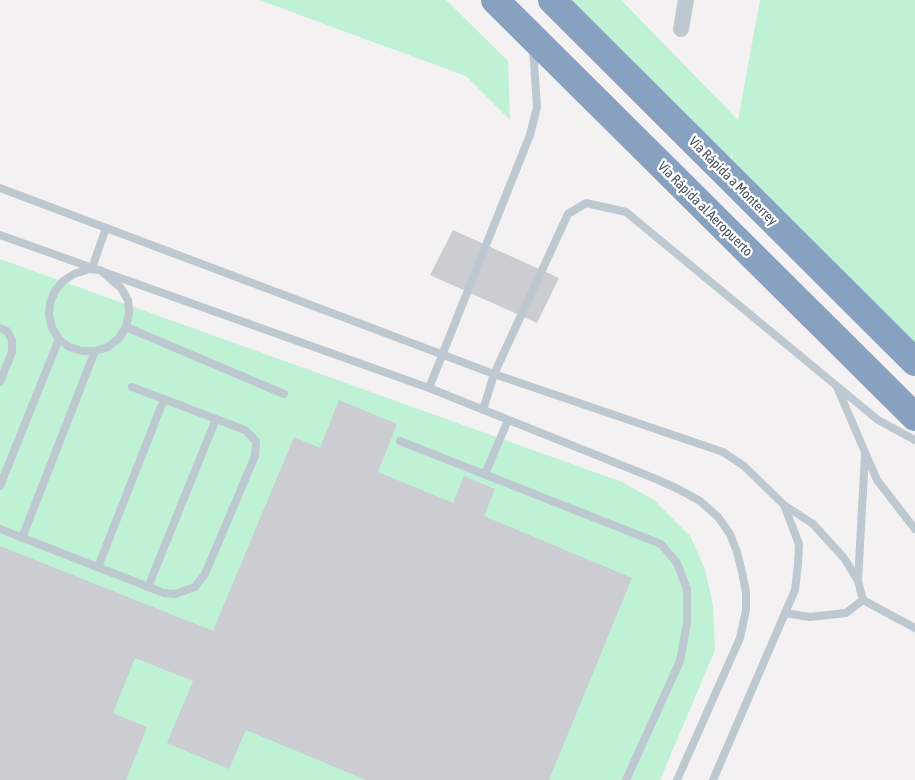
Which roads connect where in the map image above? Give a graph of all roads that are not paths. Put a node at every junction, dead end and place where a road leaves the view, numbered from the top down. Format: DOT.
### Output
graph roads {
  1 [pos="495,0"];
  2 [pos="552,0"];
  3 [pos="686,0"];
  4 [pos="681,29"];
  5 [pos="532,36"];
  6 [pos="0,188"];
  7 [pos="106,228"];
  8 [pos="0,235"];
  9 [pos="96,269"];
  10 [pos="126,327"];
  11 [pos="4,329"];
  12 [pos="59,339"];
  13 [pos="96,351"];
  14 [pos="442,354"];
  15 [pos="915,362"];
  16 [pos="494,374"];
  17 [pos="0,382"];
  18 [pos="836,385"];
  19 [pos="132,387"];
  20 [pos="429,388"];
  21 [pos="284,394"];
  22 [pos="164,399"];
  23 [pos="483,410"];
  24 [pos="915,417"];
  25 [pos="216,419"];
  26 [pos="508,420"];
  27 [pos="915,440"];
  28 [pos="400,441"];
  29 [pos="865,453"];
  30 [pos="485,474"];
  31 [pos="0,486"];
  32 [pos="784,504"];
  33 [pos="0,529"];
  34 [pos="915,529"];
  35 [pos="22,538"];
  36 [pos="98,567"];
  37 [pos="858,581"];
  38 [pos="148,587"];
  39 [pos="863,600"];
  40 [pos="785,613"];
  41 [pos="915,628"];
  42 [pos="626,780"];
  43 [pos="677,780"];
  44 [pos="713,780"];
  1 -- 5 [label="highway, Vía Rápida al Aeropuerto"];
  2 -- 15 [label="highway, Vía Rápida a Monterrey"];
  3 -- 4 [label="street"];
  5 -- 14 [label="lane"];
  5 -- 24 [label="highway, Vía Rápida al Aeropuerto"];
  6 -- 7 [label="lane"];
  7 -- 9 [label="lane"];
  7 -- 14 [label="lane"];
  8 -- 9 [label="lane"];
  9 -- 10 [label="lane"];
  9 -- 12 [label="lane"];
  9 -- 20 [label="lane"];
  10 -- 13 [label="lane"];
  10 -- 21 [label="lane"];
  11 -- 17 [label="lane"];
  12 -- 13 [label="lane"];
  12 -- 31 [label="lane"];
  13 -- 35 [label="lane"];
  14 -- 16 [label="lane"];
  14 -- 20 [label="lane"];
  16 -- 18 [label="lane"];
  16 -- 23 [label="lane"];
  16 -- 32 [label="lane"];
  18 -- 27 [label="lane"];
  18 -- 29 [label="lane"];
  19 -- 22 [label="lane"];
  20 -- 23 [label="lane"];
  22 -- 25 [label="lane"];
  22 -- 36 [label="lane"];
  23 -- 26 [label="lane"];
  25 -- 38 [label="lane"];
  25 -- 38 [label="lane"];
  26 -- 30 [label="lane"];
  26 -- 43 [label="lane"];
  28 -- 30 [label="lane"];
  29 -- 34 [label="lane"];
  29 -- 37 [label="lane"];
  30 -- 42 [label="lane"];
  32 -- 37 [label="lane"];
  32 -- 40 [label="lane"];
  33 -- 35 [label="lane"];
  35 -- 36 [label="lane"];
  36 -- 38 [label="lane"];
  37 -- 39 [label="lane"];
  39 -- 40 [label="lane"];
  39 -- 41 [label="lane"];
  40 -- 44 [label="lane"];
}
